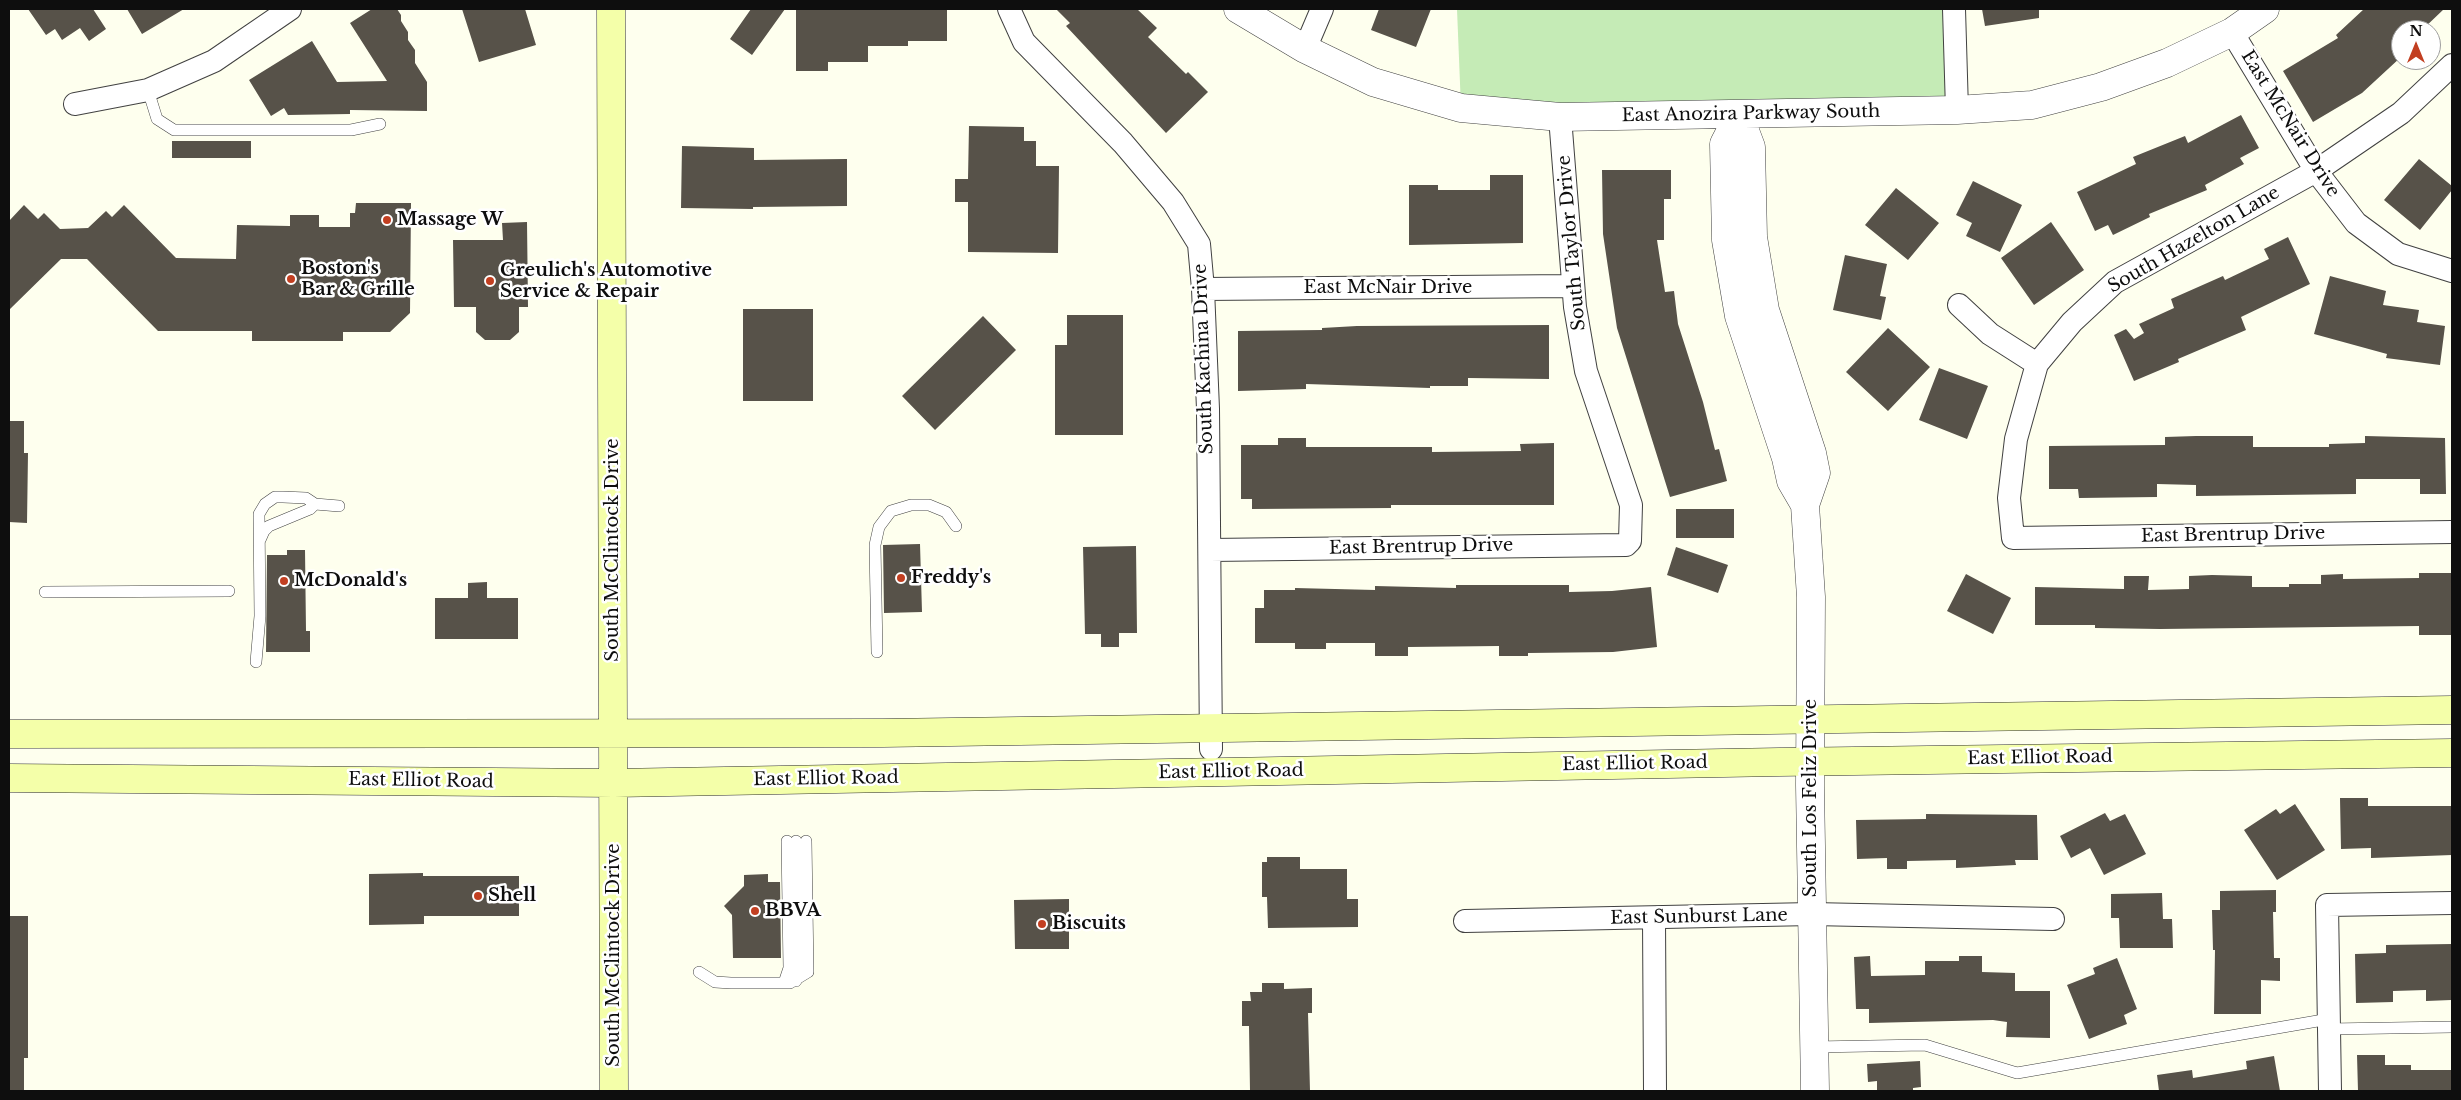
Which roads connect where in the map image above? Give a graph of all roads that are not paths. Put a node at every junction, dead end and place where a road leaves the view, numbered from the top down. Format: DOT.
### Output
graph roads {
  1 [pos="290,9"];
  2 [pos="611,9"];
  3 [pos="1009,9"];
  4 [pos="1238,9"];
  5 [pos="1322,9"];
  6 [pos="1954,9"];
  7 [pos="2265,9"];
  8 [pos="2232,32"];
  9 [pos="1305,49"];
  10 [pos="2452,65"];
  11 [pos="148,90"];
  12 [pos="75,104"];
  13 [pos="1957,110"];
  14 [pos="1739,115"];
  15 [pos="1560,117"];
  16 [pos="380,124"];
  17 [pos="2316,171"];
  18 [pos="2452,271"];
  19 [pos="1572,286"];
  20 [pos="1204,289"];
  21 [pos="1959,305"];
  22 [pos="2037,364"];
  23 [pos="315,504"];
  24 [pos="340,506"];
  25 [pos="956,526"];
  26 [pos="2452,532"];
  27 [pos="2014,538"];
  28 [pos="1630,541"];
  29 [pos="259,542"];
  30 [pos="1210,550"];
  31 [pos="229,591"];
  32 [pos="45,592"];
  33 [pos="877,652"];
  34 [pos="256,662"];
  35 [pos="2410,710"];
  36 [pos="2452,710"];
  37 [pos="1811,720"];
  38 [pos="13,734"];
  39 [pos="614,735"];
  40 [pos="1212,739"];
  41 [pos="2452,752"];
  42 [pos="2409,753"];
  43 [pos="1810,761"];
  44 [pos="9,778"];
  45 [pos="48,778"];
  46 [pos="614,783"];
  47 [pos="2452,904"];
  48 [pos="1812,914"];
  49 [pos="1654,919"];
  50 [pos="2052,919"];
  51 [pos="1464,921"];
  52 [pos="699,972"];
  53 [pos="784,983"];
  54 [pos="2329,1024"];
  55 [pos="2452,1027"];
  56 [pos="1814,1047"];
  57 [pos="614,1091"];
  58 [pos="1655,1091"];
  59 [pos="1815,1091"];
  60 [pos="2330,1091"];
  1 -- 11 [label="street"];
  2 -- 39 [label="main road, South McClintock Drive"];
  3 -- 20 [label="street, South Kachina Drive"];
  4 -- 9 [label="street, East Anozira Parkway South"];
  5 -- 9 [label="street"];
  6 -- 13 [label="street"];
  7 -- 8 [label="street, East Anozira Parkway South"];
  8 -- 13 [label="street, East Anozira Parkway South"];
  8 -- 17 [label="street, East McNair Drive"];
  9 -- 15 [label="street, East Anozira Parkway South"];
  10 -- 17 [label="street, South Hazelton Lane"];
  11 -- 12 [label="street"];
  11 -- 16 [label="lane"];
  13 -- 14 [label="street, East Anozira Parkway South"];
  14 -- 15 [label="street, East Anozira Parkway South"];
  14 -- 37 [label="street, South Los Feliz Drive"];
  15 -- 19 [label="street, South Taylor Drive"];
  17 -- 18 [label="street, East McNair Drive"];
  17 -- 22 [label="street, South Hazelton Lane"];
  19 -- 20 [label="street, East McNair Drive"];
  19 -- 28 [label="street, South Taylor Drive"];
  20 -- 30 [label="street, South Kachina Drive"];
  21 -- 22 [label="street"];
  22 -- 27 [label="street, South Hazelton Lane"];
  23 -- 24 [label="lane"];
  23 -- 29 [label="lane"];
  23 -- 29 [label="lane"];
  25 -- 33 [label="lane"];
  26 -- 27 [label="street, East Brentrup Drive"];
  28 -- 30 [label="street, East Brentrup Drive"];
  29 -- 34 [label="lane"];
  30 -- 40 [label="street, South Kachina Drive"];
  31 -- 32 [label="lane"];
  35 -- 36 [label="main road"];
  35 -- 37 [label="main road"];
  35 -- 42 [label="main road"];
  37 -- 40 [label="main road"];
  37 -- 43 [label="street, South Los Feliz Drive"];
  38 -- 39 [label="main road"];
  38 -- 45 [label="main road"];
  39 -- 40 [label="main road"];
  39 -- 46 [label="main road, South McClintock Drive"];
  41 -- 42 [label="main road, East Elliot Road"];
  42 -- 43 [label="main road, East Elliot Road"];
  43 -- 46 [label="main road, East Elliot Road"];
  43 -- 48 [label="street, South Los Feliz Drive"];
  44 -- 45 [label="main road, East Elliot Road"];
  45 -- 46 [label="main road, East Elliot Road"];
  46 -- 57 [label="main road, South McClintock Drive"];
  47 -- 54 [label="street"];
  48 -- 49 [label="street, East Sunburst Lane"];
  48 -- 50 [label="street, East Sunburst Lane"];
  48 -- 56 [label="street, South Los Feliz Drive"];
  49 -- 51 [label="street, East Sunburst Lane"];
  49 -- 58 [label="street"];
  52 -- 53 [label="lane"];
  53 -- 53 [label="lane"];
  54 -- 55 [label="lane"];
  54 -- 56 [label="lane"];
  54 -- 60 [label="street"];
  56 -- 59 [label="street, South Los Feliz Drive"];
}
